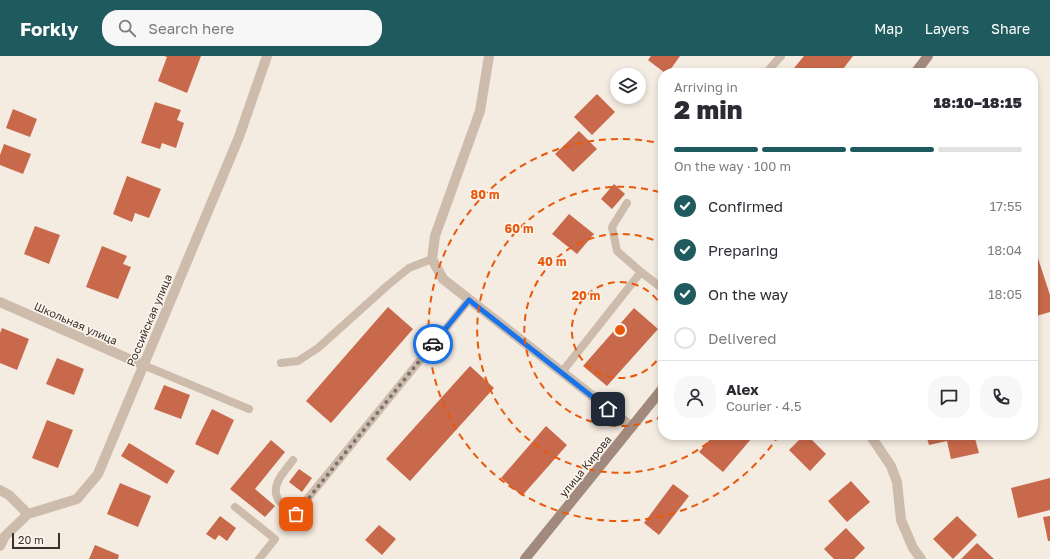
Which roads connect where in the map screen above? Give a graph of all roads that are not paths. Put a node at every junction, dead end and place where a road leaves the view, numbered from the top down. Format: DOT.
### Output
graph roads {
  1 [pos="267,56"];
  2 [pos="488,56"];
  3 [pos="781,56"];
  4 [pos="928,56"];
  5 [pos="770,68"];
  6 [pos="919,68"];
  7 [pos="627,203"];
  8 [pos="432,258"];
  9 [pos="641,272"];
  10 [pos="658,285"];
  11 [pos="469,300"];
  12 [pos="0,302"];
  13 [pos="281,362"];
  14 [pos="143,365"];
  15 [pos="562,372"];
  16 [pos="658,394"];
  17 [pos="249,409"];
  18 [pos="632,427"];
  19 [pos="873,440"];
  20 [pos="293,460"];
  21 [pos="0,490"];
  22 [pos="235,507"];
  23 [pos="28,514"];
  24 [pos="0,546"];
  25 [pos="259,559"];
  26 [pos="525,559"];
  27 [pos="921,559"];
  1 -- 14 [label="street, Российская улица"];
  2 -- 8 [label="street"];
  3 -- 5 [label="lane"];
  4 -- 6 [label="main road"];
  7 -- 9 [label="lane"];
  8 -- 11 [label="street"];
  8 -- 13 [label="lane"];
  9 -- 10 [label="lane"];
  9 -- 15 [label="lane"];
  11 -- 15 [label="street"];
  11 -- 20 [label="lane"];
  12 -- 14 [label="street, Школьная улица"];
  14 -- 17 [label="lane"];
  14 -- 23 [label="street, Российская улица"];
  15 -- 18 [label="street"];
  16 -- 18 [label="main road, улица Кирова"];
  18 -- 26 [label="main road, улица Кирова"];
  19 -- 27 [label="street"];
  21 -- 23 [label="street"];
  22 -- 25 [label="lane"];
  23 -- 24 [label="street, Российская улица"];
}
